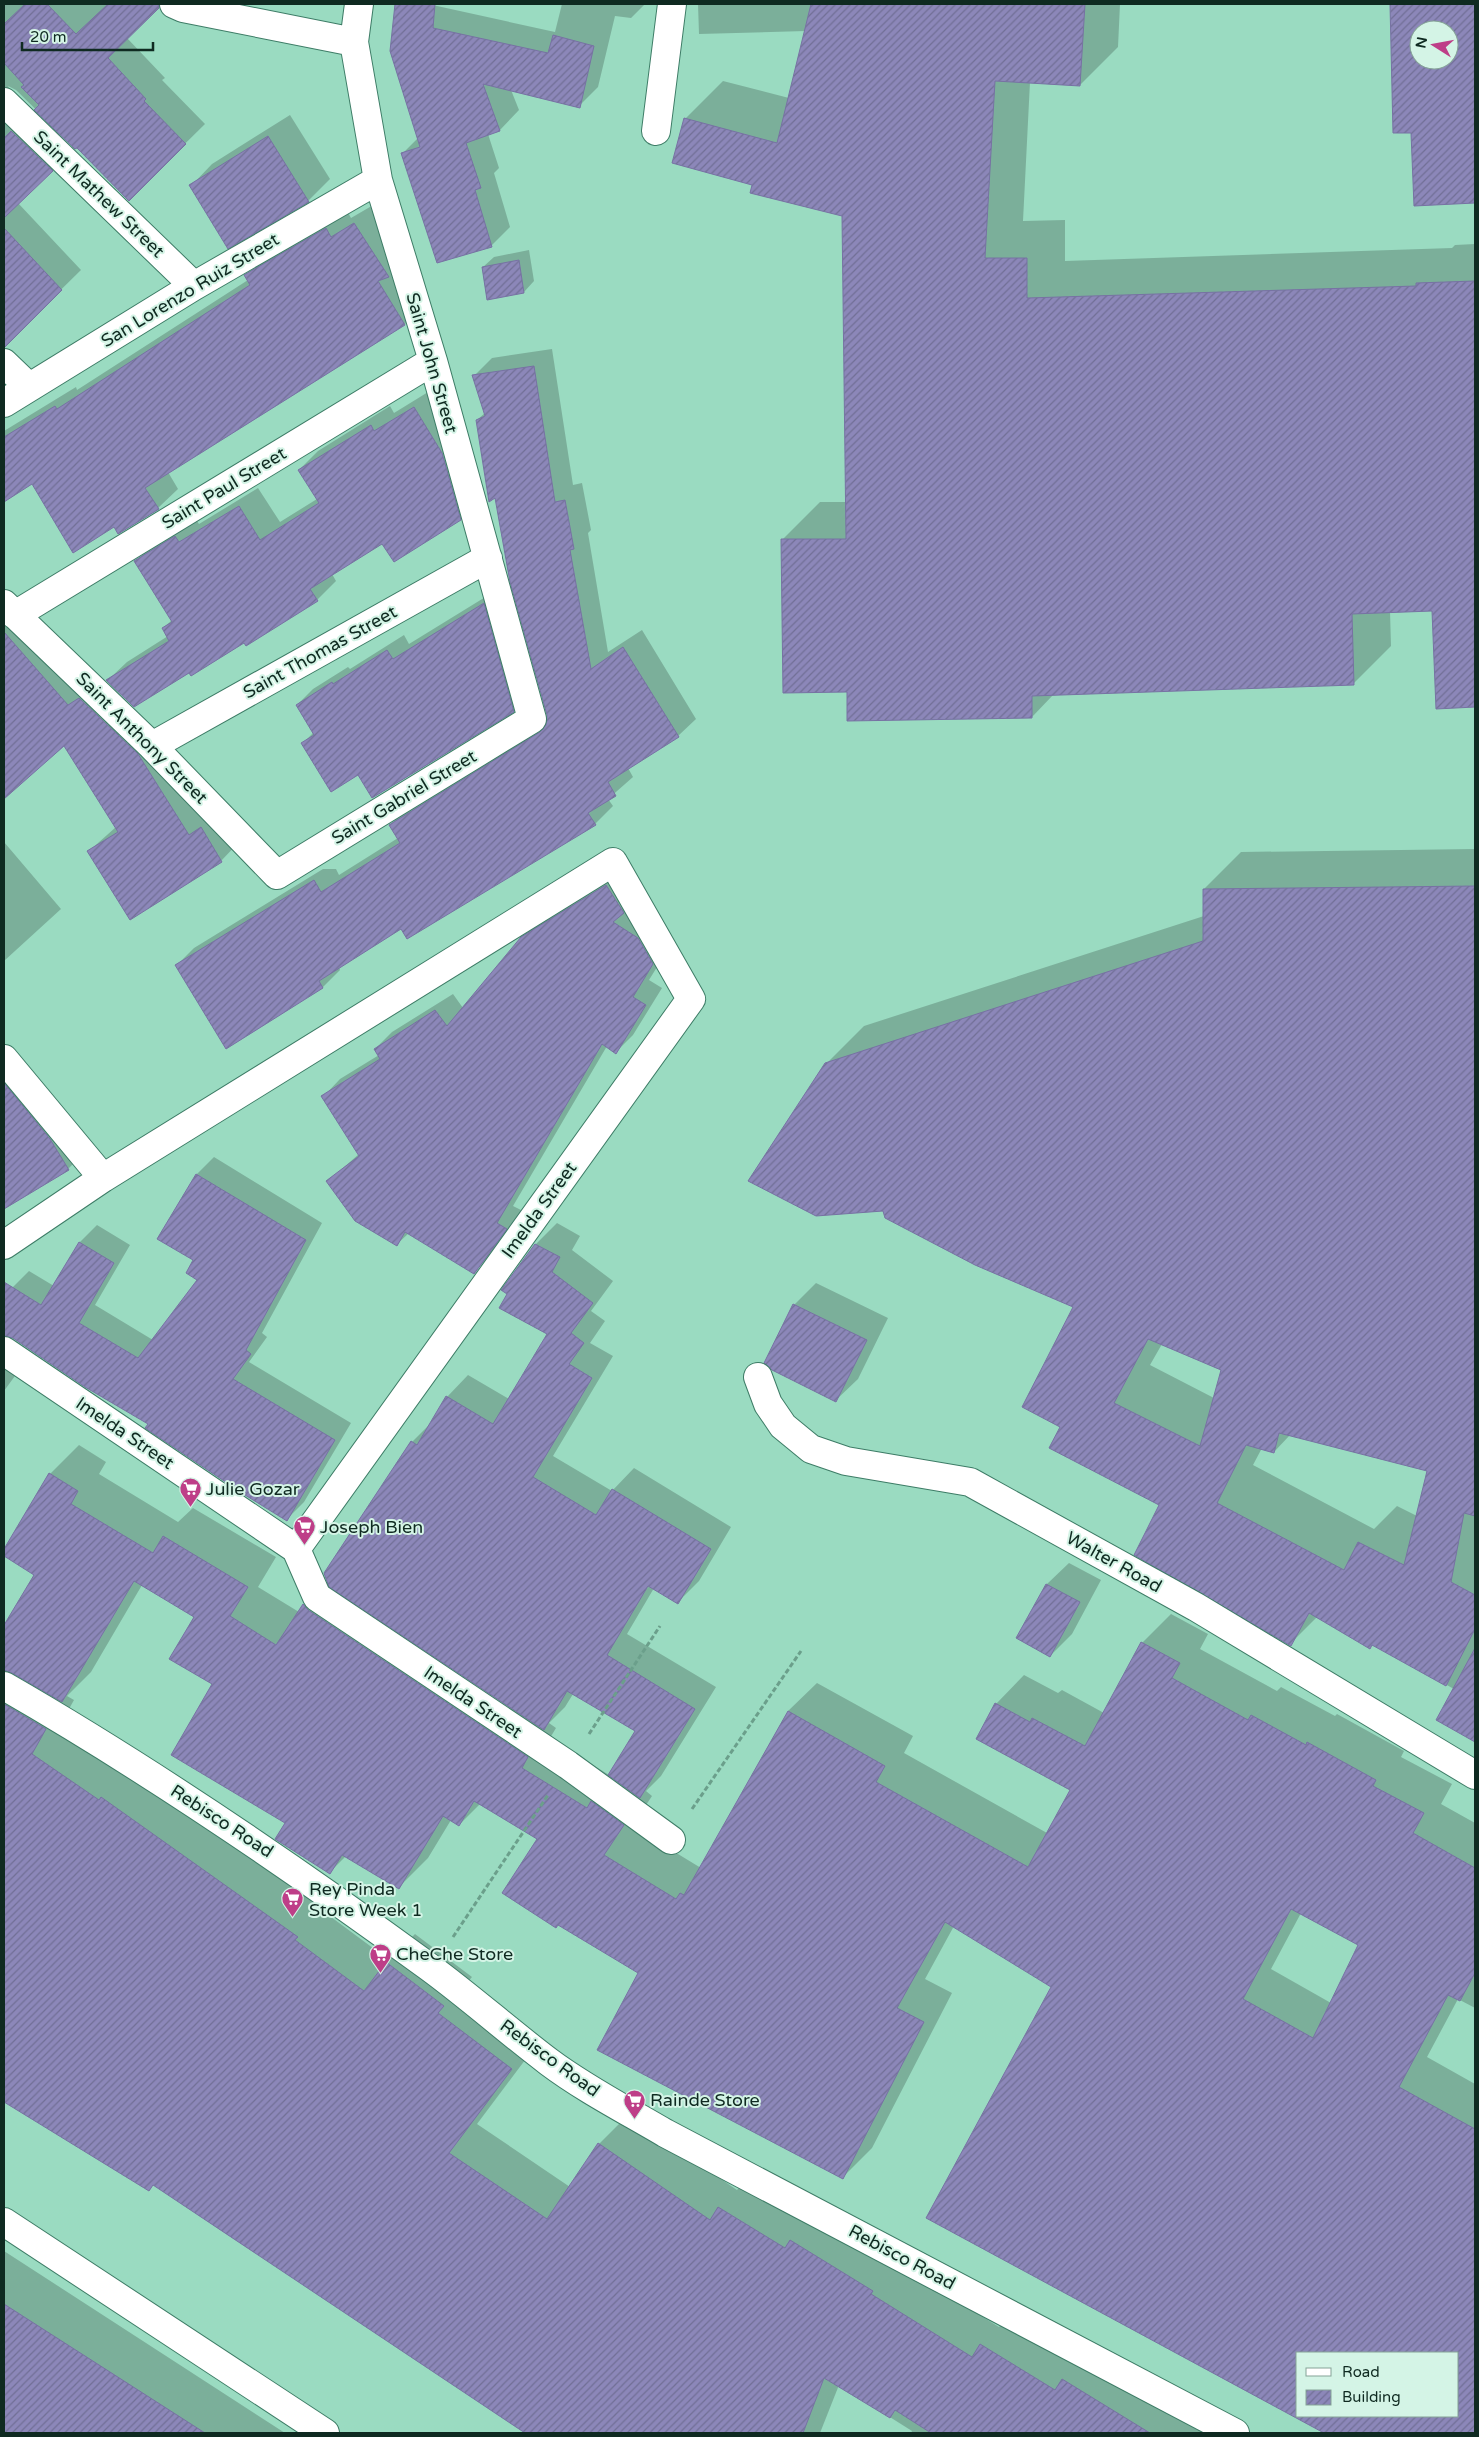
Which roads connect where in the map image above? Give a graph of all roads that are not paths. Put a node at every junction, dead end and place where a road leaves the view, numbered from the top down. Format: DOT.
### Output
graph roads {
  1 [pos="359,4"];
  2 [pos="672,4"];
  3 [pos="180,5"];
  4 [pos="354,42"];
  5 [pos="4,102"];
  6 [pos="656,131"];
  7 [pos="378,180"];
  8 [pos="194,286"];
  9 [pos="433,361"];
  10 [pos="4,362"];
  11 [pos="29,387"];
  12 [pos="4,403"];
  13 [pos="488,558"];
  14 [pos="9,610"];
  15 [pos="532,720"];
  16 [pos="152,746"];
  17 [pos="277,874"];
  18 [pos="4,1059"];
  19 [pos="103,1178"];
  20 [pos="4,1245"];
  21 [pos="4,1351"];
  22 [pos="758,1377"];
  23 [pos="296,1549"];
  24 [pos="4,1686"];
  25 [pos="1475,1775"];
  26 [pos="671,1840"];
  27 [pos="4,2222"];
  28 [pos="325,2433"];
  29 [pos="1236,2433"];
  1 -- 4 [label="street, Saint John Street"];
  2 -- 6 [label="street"];
  3 -- 4 [label="street"];
  4 -- 7 [label="street, Saint John Street"];
  5 -- 8 [label="street, Saint Mathew Street"];
  7 -- 8 [label="street, San Lorenzo Ruiz Street"];
  7 -- 9 [label="street, Saint John Street"];
  8 -- 11 [label="street, San Lorenzo Ruiz Street"];
  9 -- 13 [label="street, Saint John Street"];
  9 -- 14 [label="street, Saint Paul Street"];
  10 -- 11 [label="street"];
  11 -- 12 [label="street, San Lorenzo Ruiz Street"];
  13 -- 15 [label="street, Saint John Street"];
  13 -- 16 [label="street, Saint Thomas Street"];
  14 -- 16 [label="street, Saint Anthony Street"];
  15 -- 17 [label="street, Saint Gabriel Street"];
  16 -- 17 [label="street, Saint Anthony Street"];
  18 -- 19 [label="street"];
  19 -- 20 [label="street"];
  19 -- 23 [label="street, Imelda Street"];
  21 -- 23 [label="street, Imelda Street"];
  22 -- 25 [label="street, Walter Road"];
  23 -- 26 [label="street, Imelda Street"];
  24 -- 29 [label="street, Rebisco Road"];
  27 -- 28 [label="street"];
}
